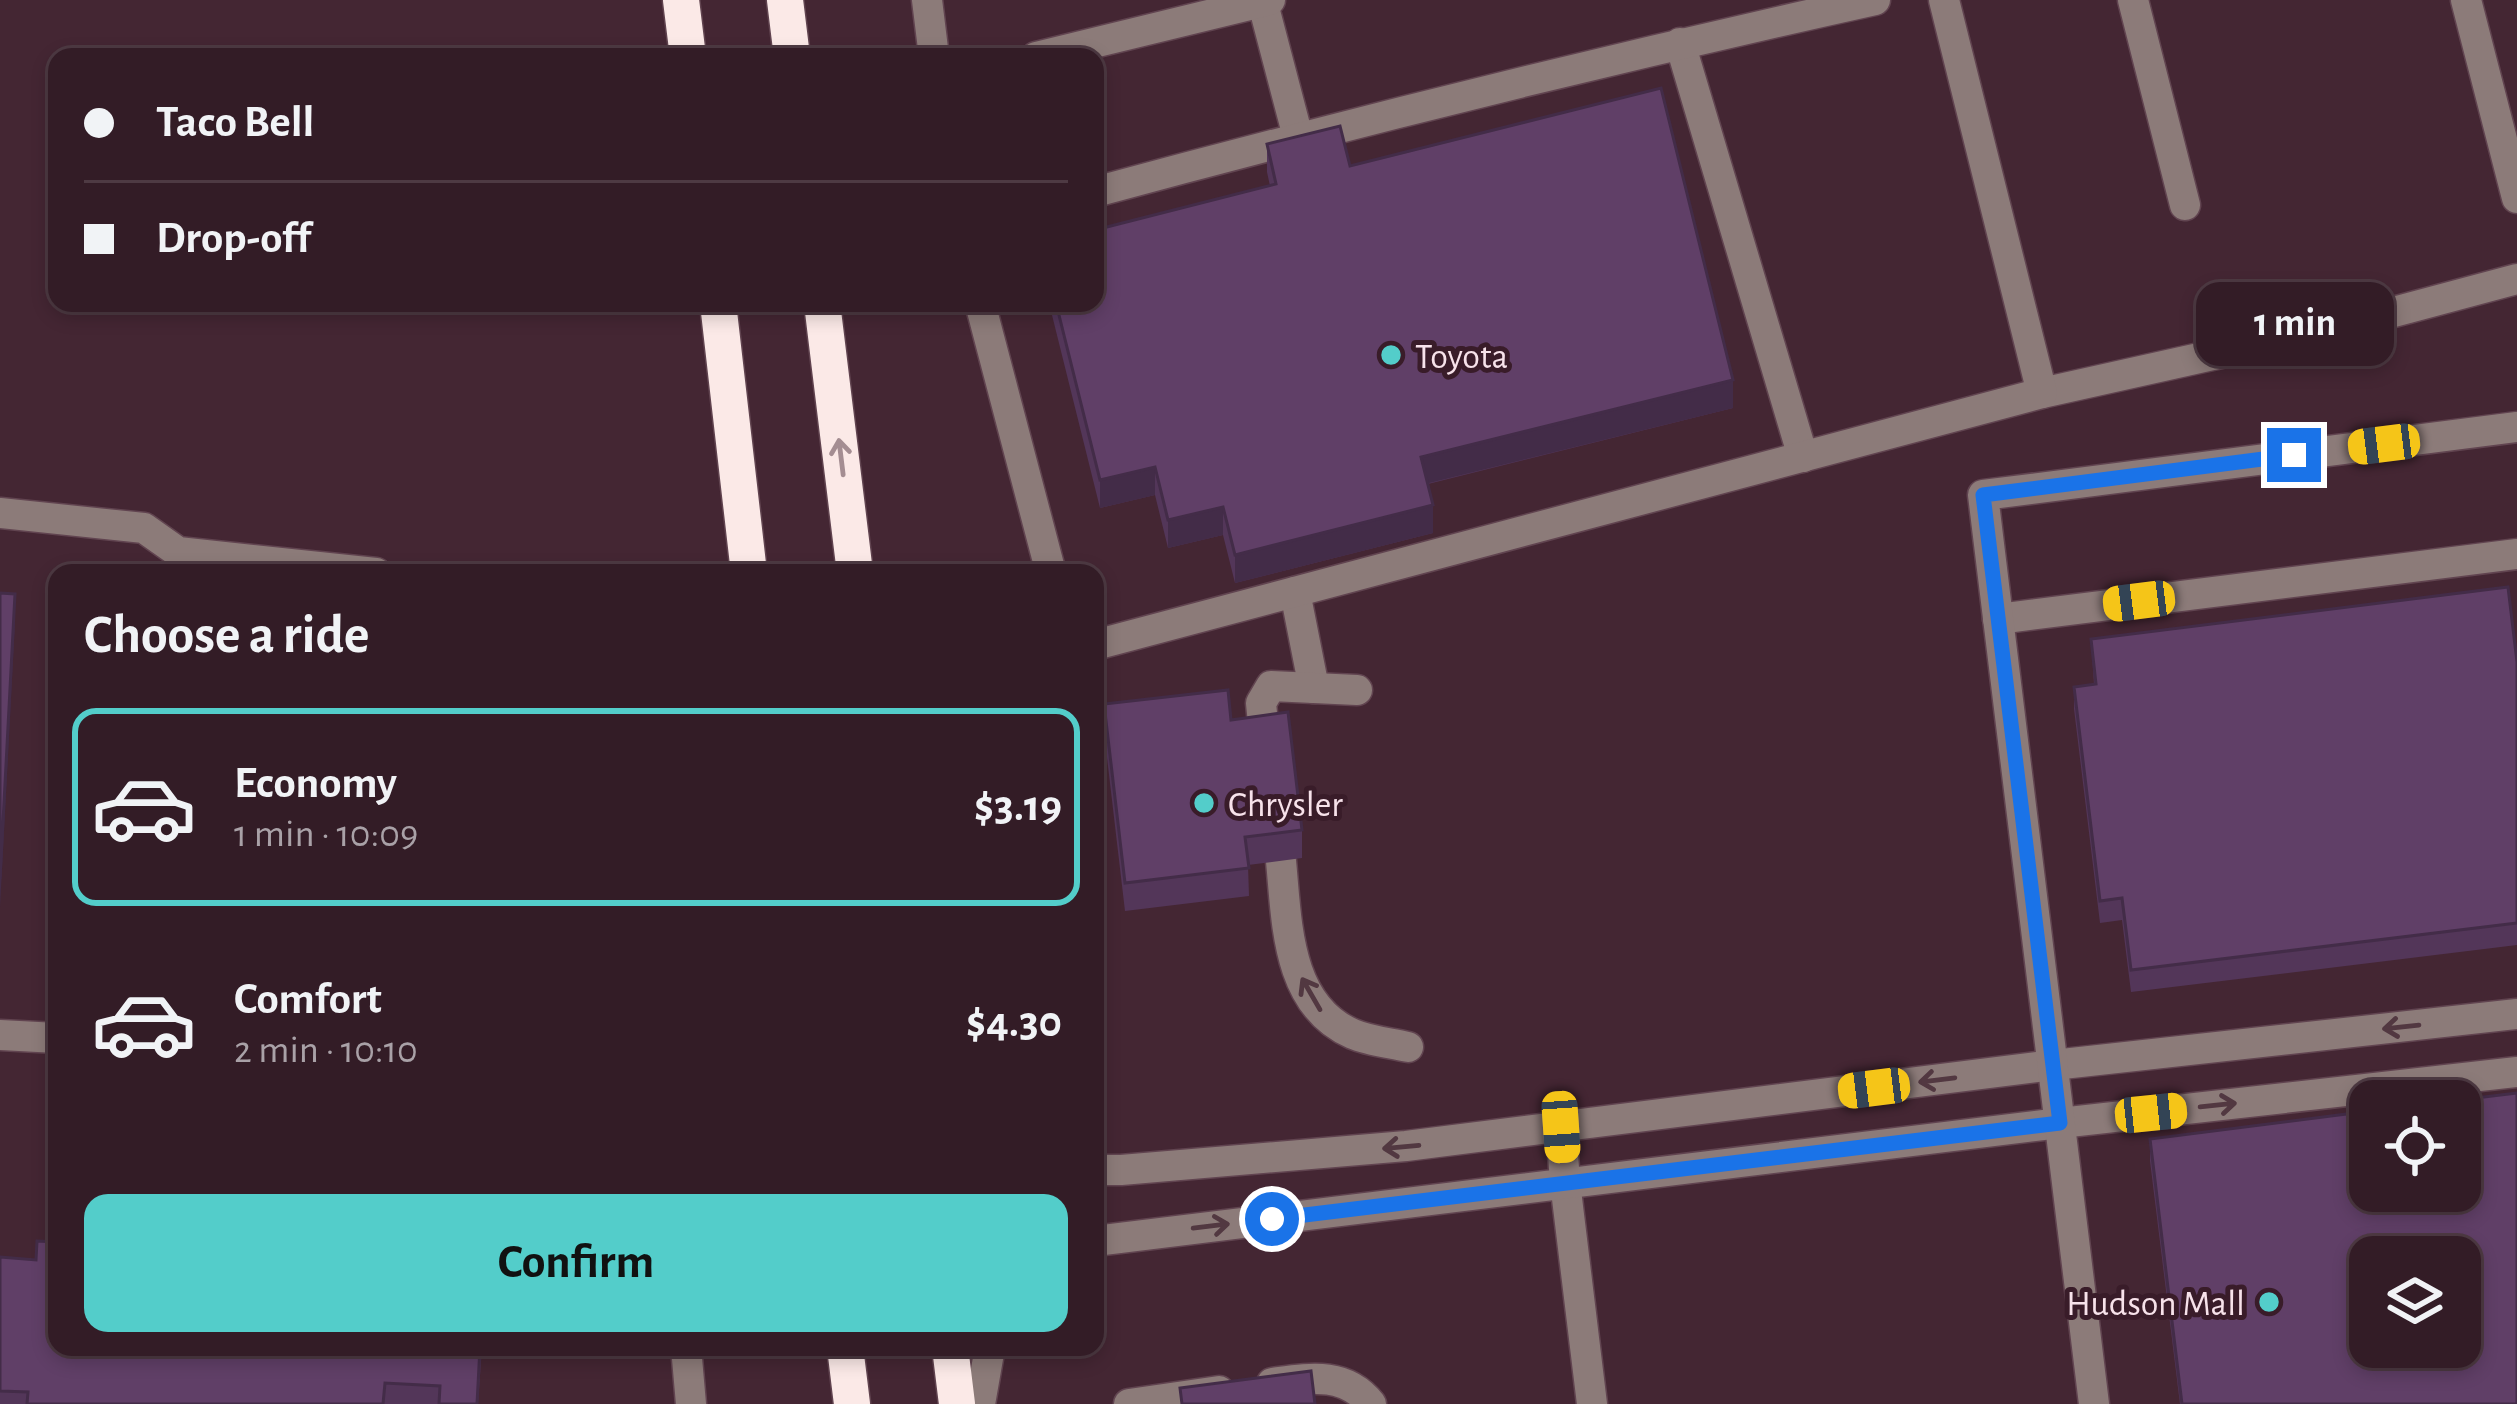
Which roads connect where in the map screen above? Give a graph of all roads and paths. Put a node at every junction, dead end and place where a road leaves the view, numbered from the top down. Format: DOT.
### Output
graph roads {
  1 [pos="681,0"];
  2 [pos="785,0"];
  3 [pos="927,0"];
  4 [pos="1875,0"];
  5 [pos="1944,0"];
  6 [pos="2133,0"];
  7 [pos="2466,0"];
  8 [pos="1265,1"];
  9 [pos="1680,43"];
  10 [pos="687,48"];
  11 [pos="791,48"];
  12 [pos="933,48"];
  13 [pos="1073,48"];
  14 [pos="1298,137"];
  15 [pos="1104,190"];
  16 [pos="2517,198"];
  17 [pos="2185,206"];
  18 [pos="2517,279"];
  19 [pos="719,312"];
  20 [pos="823,312"];
  21 [pos="982,312"];
  22 [pos="2042,393"];
  23 [pos="2517,427"];
  24 [pos="1803,457"];
  25 [pos="0,513"];
  26 [pos="2517,554"];
  27 [pos="291,564"];
  28 [pos="748,564"];
  29 [pos="854,564"];
  30 [pos="1049,564"];
  31 [pos="1295,592"];
  32 [pos="1998,619"];
  33 [pos="1104,643"];
  34 [pos="1314,688"];
  35 [pos="1357,690"];
  36 [pos="1265,743"];
  37 [pos="1280,861"];
  38 [pos="2517,1014"];
  39 [pos="0,1035"];
  40 [pos="48,1038"];
  41 [pos="1408,1047"];
  42 [pos="2053,1065"];
  43 [pos="2517,1072"];
  44 [pos="2060,1123"];
  45 [pos="1561,1127"];
  46 [pos="1104,1170"];
  47 [pos="1565,1182"];
  48 [pos="1104,1240"];
  49 [pos="687,1356"];
  50 [pos="951,1356"];
  51 [pos="988,1356"];
  52 [pos="691,1404"];
  53 [pos="957,1404"];
  54 [pos="980,1404"];
  55 [pos="1129,1404"];
  56 [pos="1371,1404"];
  57 [pos="1592,1404"];
  58 [pos="2094,1404"];
  1 -- 10 [label="highway"];
  2 -- 11 [label="highway"];
  3 -- 12 [label="street"];
  4 -- 9 [label="street"];
  5 -- 22 [label="street"];
  6 -- 17 [label="street"];
  7 -- 16 [label="street"];
  8 -- 13 [label="street"];
  8 -- 14 [label="street"];
  9 -- 14 [label="street"];
  9 -- 24 [label="street"];
  14 -- 15 [label="street"];
  18 -- 22 [label="street"];
  19 -- 28 [label="highway"];
  29 -- 20 [label="highway, one-way"];
  21 -- 30 [label="street"];
  22 -- 24 [label="street"];
  23 -- 32 [label="street"];
  24 -- 31 [label="street"];
  25 -- 27 [label="street"];
  26 -- 32 [label="street"];
  31 -- 33 [label="street"];
  31 -- 34 [label="street"];
  32 -- 42 [label="street"];
  34 -- 35 [label="street"];
  34 -- 36 [label="street"];
  41 -- 37 [label="street, one-way"];
  38 -- 42 [label="street, one-way"];
  39 -- 40 [label="street"];
  42 -- 44 [label="street"];
  42 -- 45 [label="street, one-way"];
  44 -- 43 [label="street, one-way"];
  44 -- 47 [label="street"];
  44 -- 58 [label="street"];
  45 -- 46 [label="street, one-way"];
  45 -- 47 [label="street"];
  48 -- 47 [label="street, one-way"];
  47 -- 57 [label="street"];
  49 -- 52 [label="street"];
  50 -- 53 [label="highway"];
  51 -- 54 [label="street"];
  55 -- 56 [label="street"];
}
